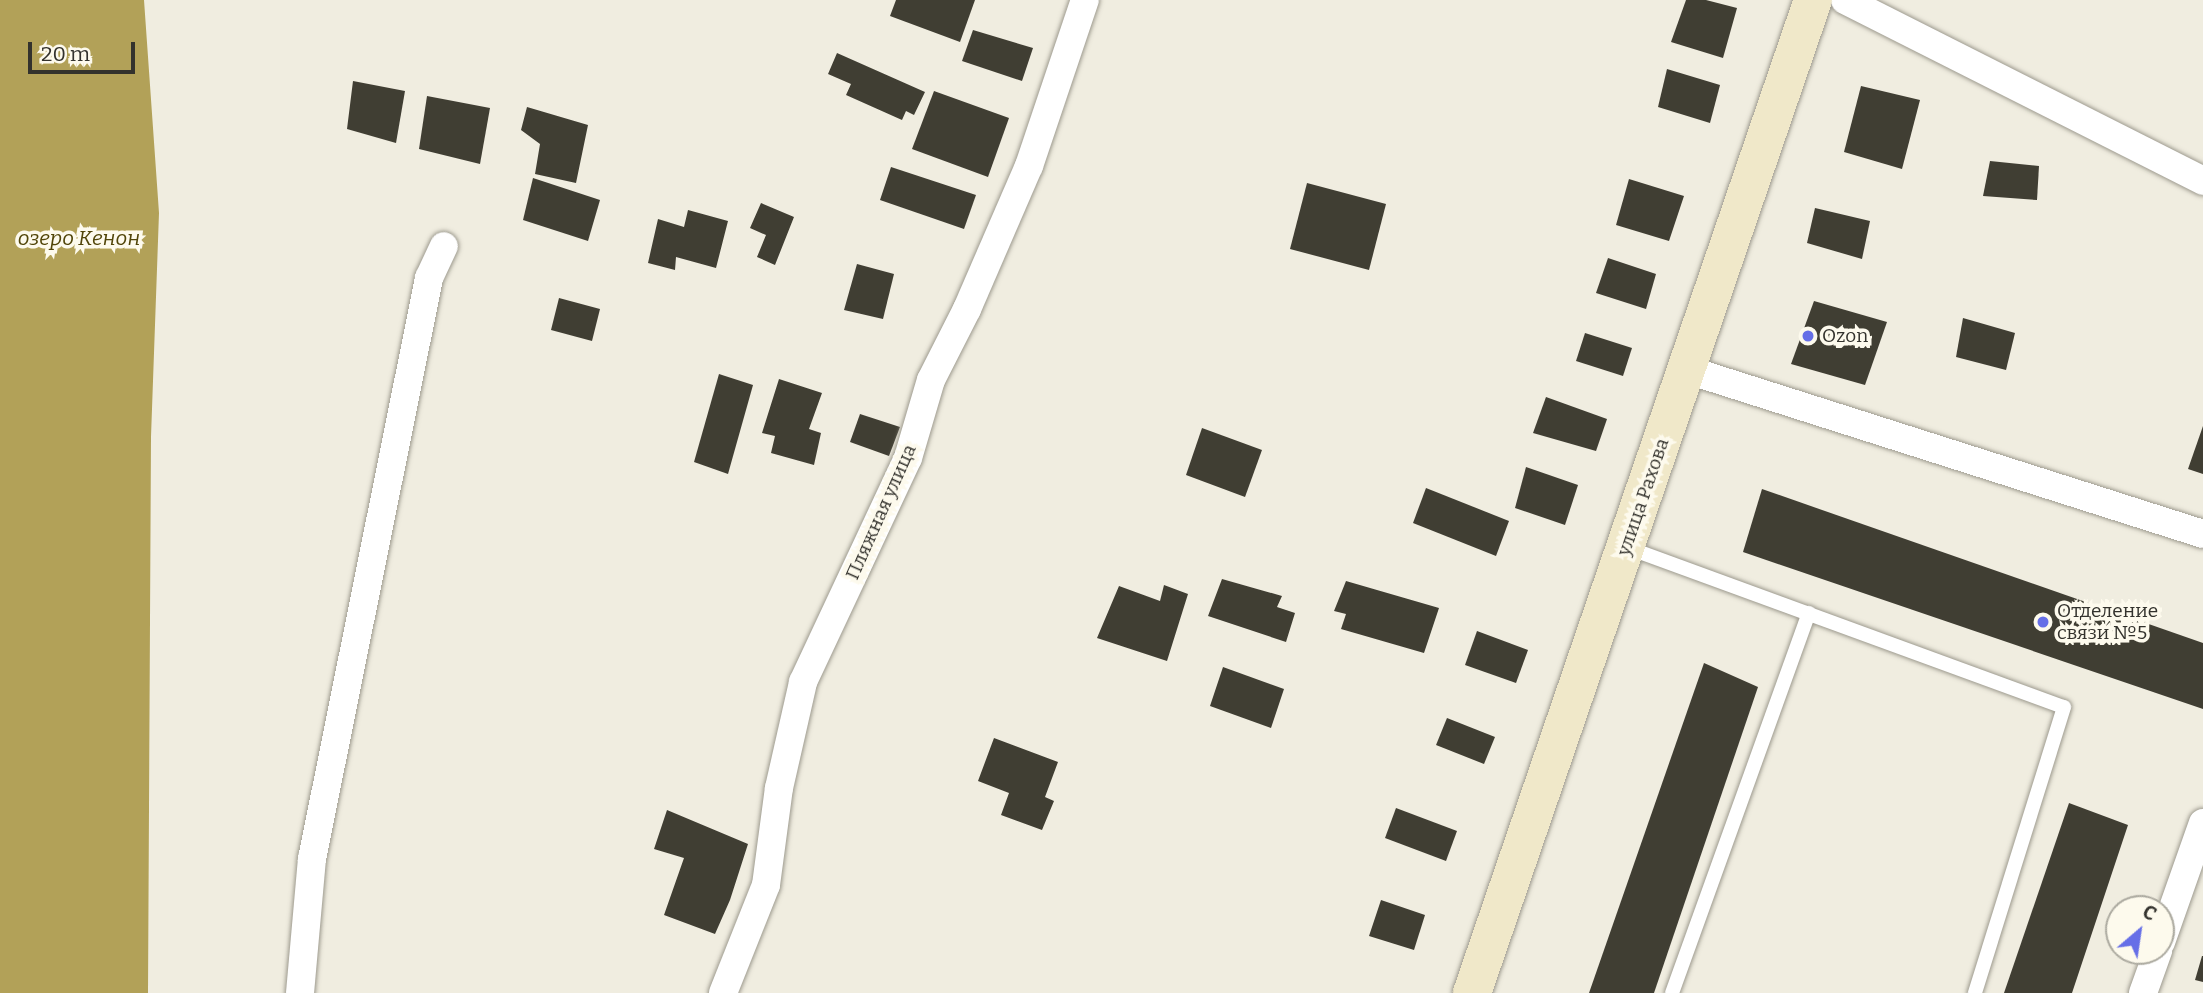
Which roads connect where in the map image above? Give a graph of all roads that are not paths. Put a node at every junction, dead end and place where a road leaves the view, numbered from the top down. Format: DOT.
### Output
graph roads {
  1 [pos="1085,0"];
  2 [pos="1813,0"];
  3 [pos="1845,0"];
  4 [pos="2203,181"];
  5 [pos="444,246"];
  6 [pos="1688,370"];
  7 [pos="2203,534"];
  8 [pos="1625,546"];
  9 [pos="1810,613"];
  10 [pos="2203,823"];
  11 [pos="2175,902"];
  12 [pos="2153,965"];
  13 [pos="300,993"];
  14 [pos="723,993"];
  15 [pos="1472,993"];
  16 [pos="1672,993"];
  17 [pos="1975,993"];
  18 [pos="2143,993"];
  1 -- 14 [label="street, Пляжная улица"];
  2 -- 6 [label="main road, улица Рахова"];
  3 -- 4 [label="street"];
  5 -- 13 [label="street"];
  6 -- 7 [label="street"];
  6 -- 8 [label="main road, улица Рахова"];
  8 -- 9 [label="lane"];
  8 -- 15 [label="main road, улица Рахова"];
  9 -- 16 [label="lane"];
  9 -- 17 [label="lane"];
  10 -- 11 [label="street"];
  12 -- 18 [label="street"];
}
